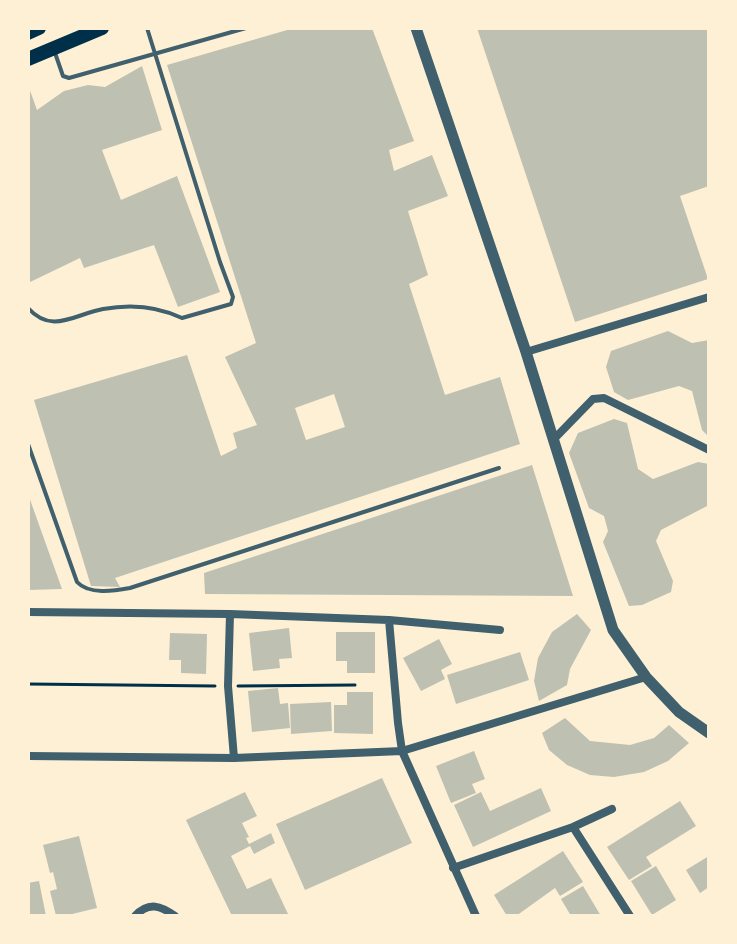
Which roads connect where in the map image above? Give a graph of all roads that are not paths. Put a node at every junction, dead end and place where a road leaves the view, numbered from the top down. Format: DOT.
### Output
graph roads {
  1 [pos="39,28"];
  2 [pos="102,28"];
  3 [pos="147,28"];
  4 [pos="246,28"];
  5 [pos="416,28"];
  6 [pos="28,33"];
  7 [pos="54,48"];
  8 [pos="156,55"];
  9 [pos="28,59"];
  10 [pos="709,297"];
  11 [pos="28,308"];
  12 [pos="526,352"];
  13 [pos="554,439"];
  14 [pos="28,444"];
  15 [pos="709,450"];
  16 [pos="499,468"];
  17 [pos="28,612"];
  18 [pos="230,614"];
  19 [pos="389,620"];
  20 [pos="500,630"];
  21 [pos="646,677"];
  22 [pos="709,733"];
  23 [pos="402,751"];
  24 [pos="28,756"];
  25 [pos="234,758"];
  26 [pos="612,809"];
  27 [pos="573,827"];
  28 [pos="453,868"];
  29 [pos="135,916"];
  30 [pos="175,916"];
  31 [pos="476,916"];
  32 [pos="630,916"];
  1 -- 6 [label="main road"];
  2 -- 7 [label="main road"];
  3 -- 8 [label="lane"];
  4 -- 8 [label="lane"];
  5 -- 12 [label="street"];
  7 -- 8 [label="lane"];
  7 -- 9 [label="main road"];
  8 -- 11 [label="lane"];
  10 -- 12 [label="street"];
  12 -- 13 [label="street"];
  13 -- 15 [label="street"];
  13 -- 21 [label="street"];
  14 -- 16 [label="lane"];
  17 -- 18 [label="street"];
  18 -- 19 [label="street"];
  18 -- 25 [label="street"];
  19 -- 20 [label="street"];
  19 -- 23 [label="street"];
  21 -- 22 [label="street"];
  21 -- 23 [label="street"];
  23 -- 25 [label="street"];
  23 -- 28 [label="street"];
  24 -- 25 [label="street"];
  26 -- 27 [label="street"];
  27 -- 28 [label="street"];
  27 -- 32 [label="street"];
  28 -- 31 [label="street"];
  29 -- 30 [label="street"];
}
